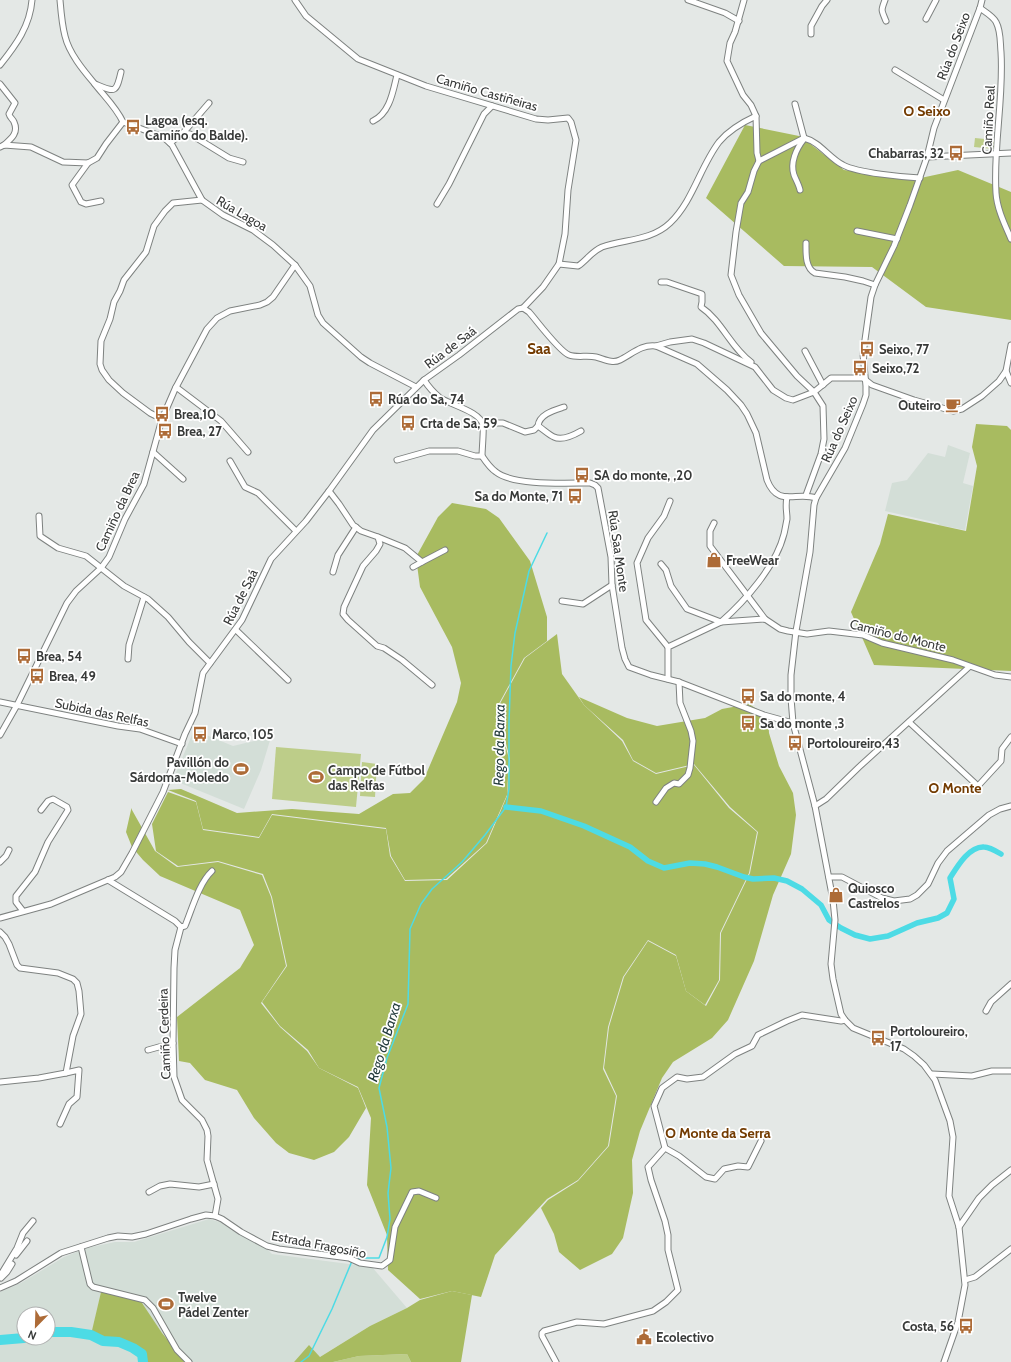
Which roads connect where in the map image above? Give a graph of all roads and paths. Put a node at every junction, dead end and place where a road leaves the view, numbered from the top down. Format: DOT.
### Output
graph roads {
  1 [pos="32,0"];
  2 [pos="60,0"];
  3 [pos="295,0"];
  4 [pos="688,0"];
  5 [pos="744,0"];
  6 [pos="827,0"];
  7 [pos="885,0"];
  8 [pos="936,0"];
  9 [pos="982,0"];
  10 [pos="980,8"];
  11 [pos="926,19"];
  12 [pos="738,21"];
  13 [pos="886,21"];
  14 [pos="811,34"];
  15 [pos="0,65"];
  16 [pos="895,70"];
  17 [pos="121,72"];
  18 [pos="397,75"];
  19 [pos="0,84"];
  20 [pos="94,84"];
  21 [pos="944,100"];
  22 [pos="209,103"];
  23 [pos="795,104"];
  24 [pos="492,106"];
  25 [pos="756,116"];
  26 [pos="374,121"];
  27 [pos="123,122"];
  28 [pos="183,133"];
  29 [pos="804,138"];
  30 [pos="170,143"];
  31 [pos="2,146"];
  32 [pos="997,153"];
  33 [pos="1011,153"];
  34 [pos="927,157"];
  35 [pos="243,162"];
  36 [pos="759,162"];
  37 [pos="88,163"];
  38 [pos="920,178"];
  39 [pos="800,190"];
  40 [pos="202,200"];
  41 [pos="101,201"];
  42 [pos="437,204"];
  43 [pos="857,231"];
  44 [pos="897,239"];
  45 [pos="1011,239"];
  46 [pos="806,243"];
  47 [pos="559,264"];
  48 [pos="295,265"];
  49 [pos="661,282"];
  50 [pos="875,285"];
  51 [pos="523,308"];
  52 [pos="1011,345"];
  53 [pos="656,346"];
  54 [pos="805,351"];
  55 [pos="755,367"];
  56 [pos="1006,371"];
  57 [pos="424,380"];
  58 [pos="866,380"];
  59 [pos="1011,383"];
  60 [pos="823,385"];
  61 [pos="176,387"];
  62 [pos="416,387"];
  63 [pos="814,392"];
  64 [pos="564,406"];
  65 [pos="162,419"];
  66 [pos="483,424"];
  67 [pos="538,426"];
  68 [pos="581,431"];
  69 [pos="153,452"];
  70 [pos="248,452"];
  71 [pos="482,456"];
  72 [pos="397,460"];
  73 [pos="230,461"];
  74 [pos="183,479"];
  75 [pos="329,491"];
  76 [pos="806,495"];
  77 [pos="787,498"];
  78 [pos="816,498"];
  79 [pos="670,501"];
  80 [pos="39,516"];
  81 [pos="714,523"];
  82 [pos="356,527"];
  83 [pos="296,531"];
  84 [pos="378,537"];
  85 [pos="445,550"];
  86 [pos="422,562"];
  87 [pos="661,564"];
  88 [pos="413,567"];
  89 [pos="101,568"];
  90 [pos="333,572"];
  91 [pos="612,585"];
  92 [pos="748,596"];
  93 [pos="144,597"];
  94 [pos="562,601"];
  95 [pos="766,619"];
  96 [pos="721,622"];
  97 [pos="236,630"];
  98 [pos="796,631"];
  99 [pos="668,647"];
  100 [pos="128,659"];
  101 [pos="210,663"];
  102 [pos="969,667"];
  103 [pos="1011,677"];
  104 [pos="668,679"];
  105 [pos="288,680"];
  106 [pos="679,682"];
  107 [pos="432,684"];
  108 [pos="0,702"];
  109 [pos="17,705"];
  110 [pos="909,722"];
  111 [pos="793,723"];
  112 [pos="0,735"];
  113 [pos="1011,737"];
  114 [pos="182,744"];
  115 [pos="656,802"];
  116 [pos="816,806"];
  117 [pos="1011,806"];
  118 [pos="41,810"];
  119 [pos="9,850"];
  120 [pos="0,862"];
  121 [pos="212,871"];
  122 [pos="829,877"];
  123 [pos="108,880"];
  124 [pos="22,911"];
  125 [pos="0,918"];
  126 [pos="181,927"];
  127 [pos="0,932"];
  128 [pos="1011,984"];
  129 [pos="986,1011"];
  130 [pos="845,1020"];
  131 [pos="173,1043"];
  132 [pos="148,1050"];
  133 [pos="1011,1071"];
  134 [pos="66,1073"];
  135 [pos="932,1074"];
  136 [pos="0,1082"];
  137 [pos="60,1124"];
  138 [pos="761,1141"];
  139 [pos="665,1148"];
  140 [pos="1011,1170"];
  141 [pos="214,1184"];
  142 [pos="149,1192"];
  143 [pos="436,1198"];
  144 [pos="215,1216"];
  145 [pos="33,1222"];
  146 [pos="959,1227"];
  147 [pos="27,1242"];
  148 [pos="81,1247"];
  149 [pos="1011,1249"];
  150 [pos="0,1277"];
  151 [pos="965,1280"];
  152 [pos="0,1288"];
  153 [pos="188,1362"];
  154 [pos="556,1362"];
  155 [pos="944,1362"];
  1 -- 15 [label="street"];
  2 -- 20 [label="street"];
  3 -- 18 [label="street, Camiño Castiñeiras"];
  4 -- 12 [label="street"];
  5 -- 12 [label="street"];
  6 -- 14 [label="street"];
  7 -- 13 [label="street"];
  8 -- 11 [label="street"];
  9 -- 10 [label="street, Rúa do Seixo"];
  10 -- 21 [label="street, Rúa do Seixo"];
  10 -- 32 [label="street, Camiño Real"];
  12 -- 25 [label="street"];
  16 -- 21 [label="street, Rúa do Seixo"];
  17 -- 20 [label="street"];
  18 -- 24 [label="street, Camiño Castiñeiras"];
  18 -- 26 [label="street"];
  19 -- 31 [label="street"];
  20 -- 27 [label="street"];
  21 -- 34 [label="street, Rúa do Seixo"];
  22 -- 28 [label="street"];
  23 -- 29 [label="street"];
  24 -- 42 [label="street"];
  24 -- 47 [label="street, Camiño Castiñeiras"];
  25 -- 36 [label="street"];
  25 -- 47 [label="street"];
  27 -- 30 [label="street"];
  27 -- 37 [label="street"];
  28 -- 30 [label="street"];
  28 -- 35 [label="street"];
  29 -- 36 [label="street"];
  29 -- 38 [label="street"];
  29 -- 39 [label="street"];
  30 -- 40 [label="street, Rúa Lagoa"];
  31 -- 37 [label="street"];
  32 -- 33 [label="street"];
  32 -- 34 [label="street"];
  32 -- 45 [label="street, Camiño Real"];
  34 -- 38 [label="street, Rúa do Seixo"];
  36 -- 63 [label="street"];
  37 -- 41 [label="street"];
  38 -- 44 [label="street, Rúa do Seixo"];
  40 -- 48 [label="street, Rúa Lagoa"];
  40 -- 65 [label="street"];
  43 -- 44 [label="street"];
  44 -- 50 [label="street, Rúa do Seixo"];
  46 -- 50 [label="street"];
  47 -- 51 [label="street, Camiño Castiñeiras"];
  48 -- 61 [label="street, Camiño da Brea"];
  48 -- 62 [label="street, Rúa Lagoa"];
  49 -- 55 [label="street"];
  50 -- 58 [label="street, Rúa do Seixo"];
  51 -- 53 [label="street"];
  51 -- 57 [label="street, Rúa de Saá"];
  52 -- 56 [label="street"];
  53 -- 55 [label="street"];
  53 -- 77 [label="street"];
  54 -- 60 [label="street"];
  55 -- 63 [label="street"];
  56 -- 58 [label="street"];
  56 -- 59 [label="street"];
  57 -- 62 [label="street, Rúa de Saá"];
  57 -- 66 [label="street"];
  58 -- 60 [label="street"];
  58 -- 78 [label="street, Rúa do Seixo"];
  60 -- 63 [label="street"];
  61 -- 65 [label="street, Camiño da Brea"];
  61 -- 70 [label="street"];
  62 -- 75 [label="street, Rúa de Saá"];
  63 -- 76 [label="street"];
  64 -- 67 [label="street"];
  65 -- 69 [label="street, Camiño da Brea"];
  66 -- 67 [label="street"];
  66 -- 71 [label="street"];
  67 -- 68 [label="street"];
  69 -- 74 [label="street"];
  69 -- 89 [label="street, Camiño da Brea"];
  71 -- 72 [label="street"];
  71 -- 91 [label="street, Rúa Saa Monte"];
  73 -- 83 [label="street"];
  75 -- 82 [label="street"];
  75 -- 83 [label="street, Rúa de Saá"];
  76 -- 77 [label="street"];
  76 -- 78 [label="street"];
  77 -- 92 [label="street"];
  78 -- 98 [label="street, Rúa do Seixo"];
  79 -- 99 [label="street"];
  80 -- 89 [label="street"];
  81 -- 92 [label="street"];
  82 -- 84 [label="street"];
  82 -- 90 [label="street"];
  83 -- 97 [label="street, Rúa de Saá"];
  84 -- 86 [label="street"];
  84 -- 107 [label="street"];
  85 -- 86 [label="street"];
  86 -- 88 [label="street"];
  87 -- 96 [label="street"];
  89 -- 93 [label="street"];
  89 -- 109 [label="street, Camiño da Brea"];
  91 -- 94 [label="street"];
  91 -- 104 [label="street, Rúa Saa Monte"];
  92 -- 95 [label="street"];
  92 -- 96 [label="street"];
  93 -- 100 [label="street"];
  93 -- 101 [label="street"];
  95 -- 96 [label="street"];
  95 -- 98 [label="street, Camiño do Monte"];
  96 -- 99 [label="street"];
  97 -- 101 [label="street, Rúa de Saá"];
  97 -- 105 [label="street"];
  98 -- 102 [label="street, Camiño do Monte"];
  98 -- 111 [label="street, Rúa do Seixo"];
  99 -- 104 [label="street"];
  101 -- 114 [label="street, Rúa de Saá"];
  102 -- 103 [label="street, Camiño do Monte"];
  102 -- 110 [label="street"];
  104 -- 106 [label="street, Rúa Saa Monte"];
  106 -- 111 [label="street, Rúa Saa Monte"];
  106 -- 115 [label="street"];
  108 -- 109 [label="street, Subida das Relfas"];
  109 -- 112 [label="street, Camiño da Brea"];
  109 -- 114 [label="street, Subida das Relfas"];
  110 -- 113 [label="street"];
  110 -- 116 [label="street"];
  111 -- 116 [label="street, Rúa do Seixo"];
  114 -- 123 [label="street, Rúa de Saá"];
  116 -- 122 [label="street, Rúa do Seixo"];
  117 -- 122 [label="street"];
  118 -- 124 [label="street"];
  119 -- 120 [label="street"];
  121 -- 126 [label="street"];
  122 -- 130 [label="street, Rúa do Seixo"];
  123 -- 124 [label="street, Rúa de Saá"];
  123 -- 126 [label="street"];
  124 -- 125 [label="street, Rúa de Saá"];
  126 -- 131 [label="street, Camiño Cerdeira"];
  127 -- 134 [label="street"];
  128 -- 129 [label="street"];
  130 -- 135 [label="street"];
  130 -- 139 [label="street"];
  131 -- 132 [label="street"];
  131 -- 141 [label="street, Camiño Cerdeira"];
  133 -- 135 [label="street"];
  134 -- 136 [label="street"];
  134 -- 137 [label="street"];
  135 -- 146 [label="street"];
  138 -- 139 [label="street"];
  139 -- 154 [label="street"];
  140 -- 146 [label="street"];
  141 -- 142 [label="street"];
  141 -- 144 [label="street, Camiño Cerdeira"];
  143 -- 144 [label="street, Estrada Fragosiño"];
  144 -- 148 [label="street"];
  145 -- 150 [label="street"];
  146 -- 151 [label="street"];
  147 -- 150 [label="street"];
  148 -- 152 [label="street"];
  148 -- 153 [label="street"];
  149 -- 151 [label="street"];
  151 -- 155 [label="street"];
}
